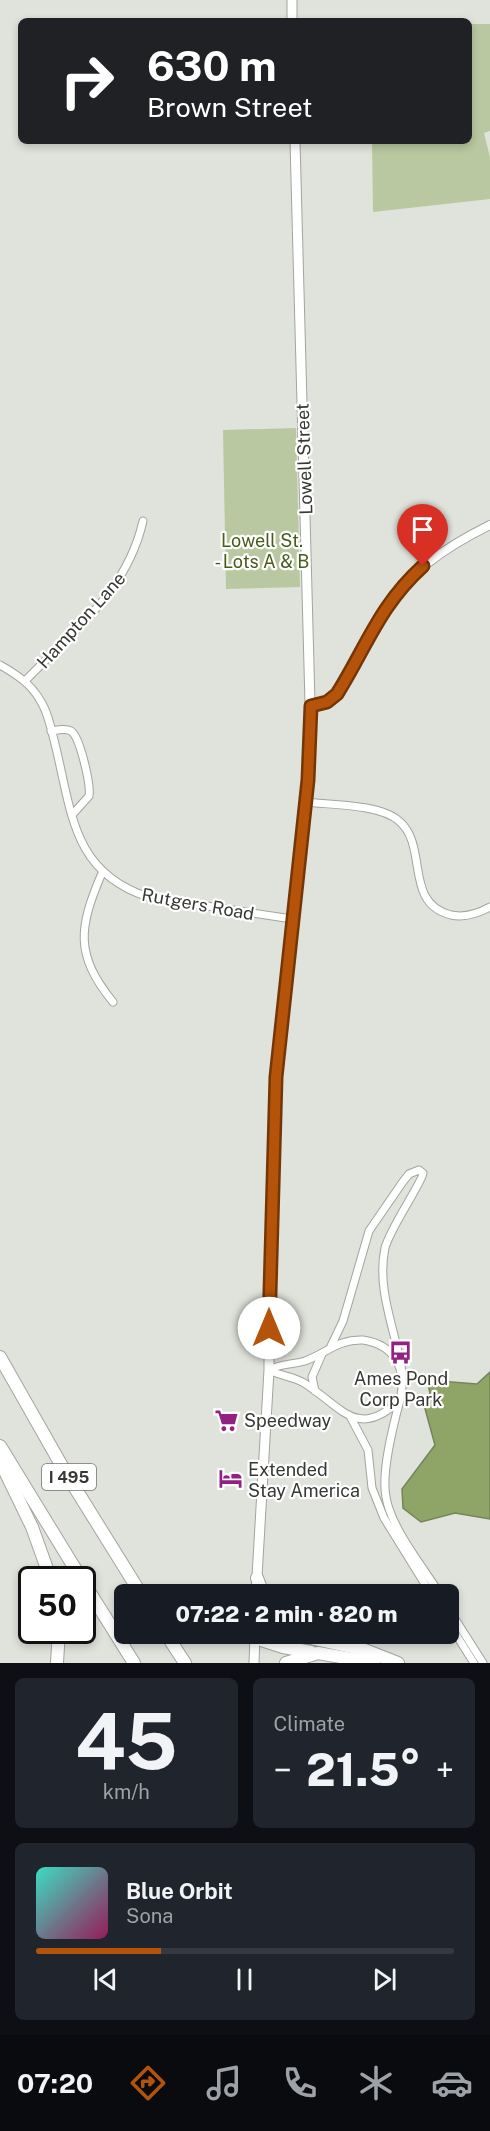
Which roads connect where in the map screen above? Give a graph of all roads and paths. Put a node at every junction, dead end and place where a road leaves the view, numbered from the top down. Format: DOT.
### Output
graph roads {
  1 [pos="292,0"];
  2 [pos="292,18"];
  3 [pos="295,144"];
  4 [pos="142,521"];
  5 [pos="490,525"];
  6 [pos="0,665"];
  7 [pos="25,681"];
  8 [pos="311,706"];
  9 [pos="51,731"];
  10 [pos="306,802"];
  11 [pos="72,815"];
  12 [pos="102,873"];
  13 [pos="490,907"];
  14 [pos="292,919"];
  15 [pos="113,1002"];
  16 [pos="328,1348"];
  17 [pos="0,1357"];
  18 [pos="269,1370"];
  19 [pos="402,1372"];
  20 [pos="315,1391"];
  21 [pos="400,1400"];
  22 [pos="351,1418"];
  23 [pos="0,1446"];
  24 [pos="0,1461"];
  25 [pos="46,1566"];
  26 [pos="73,1566"];
  27 [pos="257,1578"];
  28 [pos="135,1584"];
  29 [pos="257,1584"];
  30 [pos="259,1584"];
  31 [pos="425,1584"];
  32 [pos="434,1584"];
  33 [pos="96,1602"];
  34 [pos="459,1628"];
  35 [pos="459,1637"];
  36 [pos="58,1644"];
  37 [pos="172,1644"];
  38 [pos="255,1644"];
  39 [pos="275,1644"];
  40 [pos="340,1644"];
  41 [pos="318,1653"];
  42 [pos="478,1662"];
  43 [pos="57,1663"];
  44 [pos="134,1663"];
  45 [pos="184,1663"];
  46 [pos="254,1663"];
  47 [pos="286,1663"];
  48 [pos="374,1663"];
  49 [pos="398,1663"];
  1 -- 2 [label="main road"];
  3 -- 8 [label="main road, Lowell Street"];
  4 -- 7 [label="street, Hampton Lane"];
  5 -- 8 [label="street"];
  6 -- 7 [label="street, Rutgers Road"];
  7 -- 9 [label="street, Rutgers Road"];
  8 -- 10 [label="main road, Lowell Street"];
  9 -- 11 [label="street, Rutgers Road"];
  9 -- 11 [label="street"];
  10 -- 13 [label="street"];
  10 -- 14 [label="main road, Lowell Street"];
  11 -- 12 [label="street, Rutgers Road"];
  12 -- 14 [label="street, Rutgers Road"];
  12 -- 15 [label="street"];
  14 -- 18 [label="main road, Lowell Street"];
  16 -- 18 [label="street"];
  16 -- 19 [label="street"];
  16 -- 19 [label="street"];
  16 -- 20 [label="street"];
  17 -- 28 [label="highway, I 495"];
  18 -- 20 [label="street"];
  18 -- 27 [label="main road, Lowell Street"];
  19 -- 21 [label="street"];
  20 -- 22 [label="street"];
  21 -- 22 [label="street"];
  21 -- 32 [label="street"];
  22 -- 31 [label="street"];
  23 -- 26 [label="highway, I 495"];
  24 -- 25 [label="highway"];
  27 -- 29 [label="main road, Lowell Street"];
  27 -- 30 [label="highway"];
  33 -- 44 [label="highway, I 495"];
  34 -- 42 [label="street"];
  35 -- 42 [label="street"];
  36 -- 43 [label="highway"];
  37 -- 45 [label="highway"];
  38 -- 46 [label="main road"];
  39 -- 41 [label="highway"];
  40 -- 49 [label="highway"];
  41 -- 47 [label="highway"];
  41 -- 48 [label="highway"];
}
